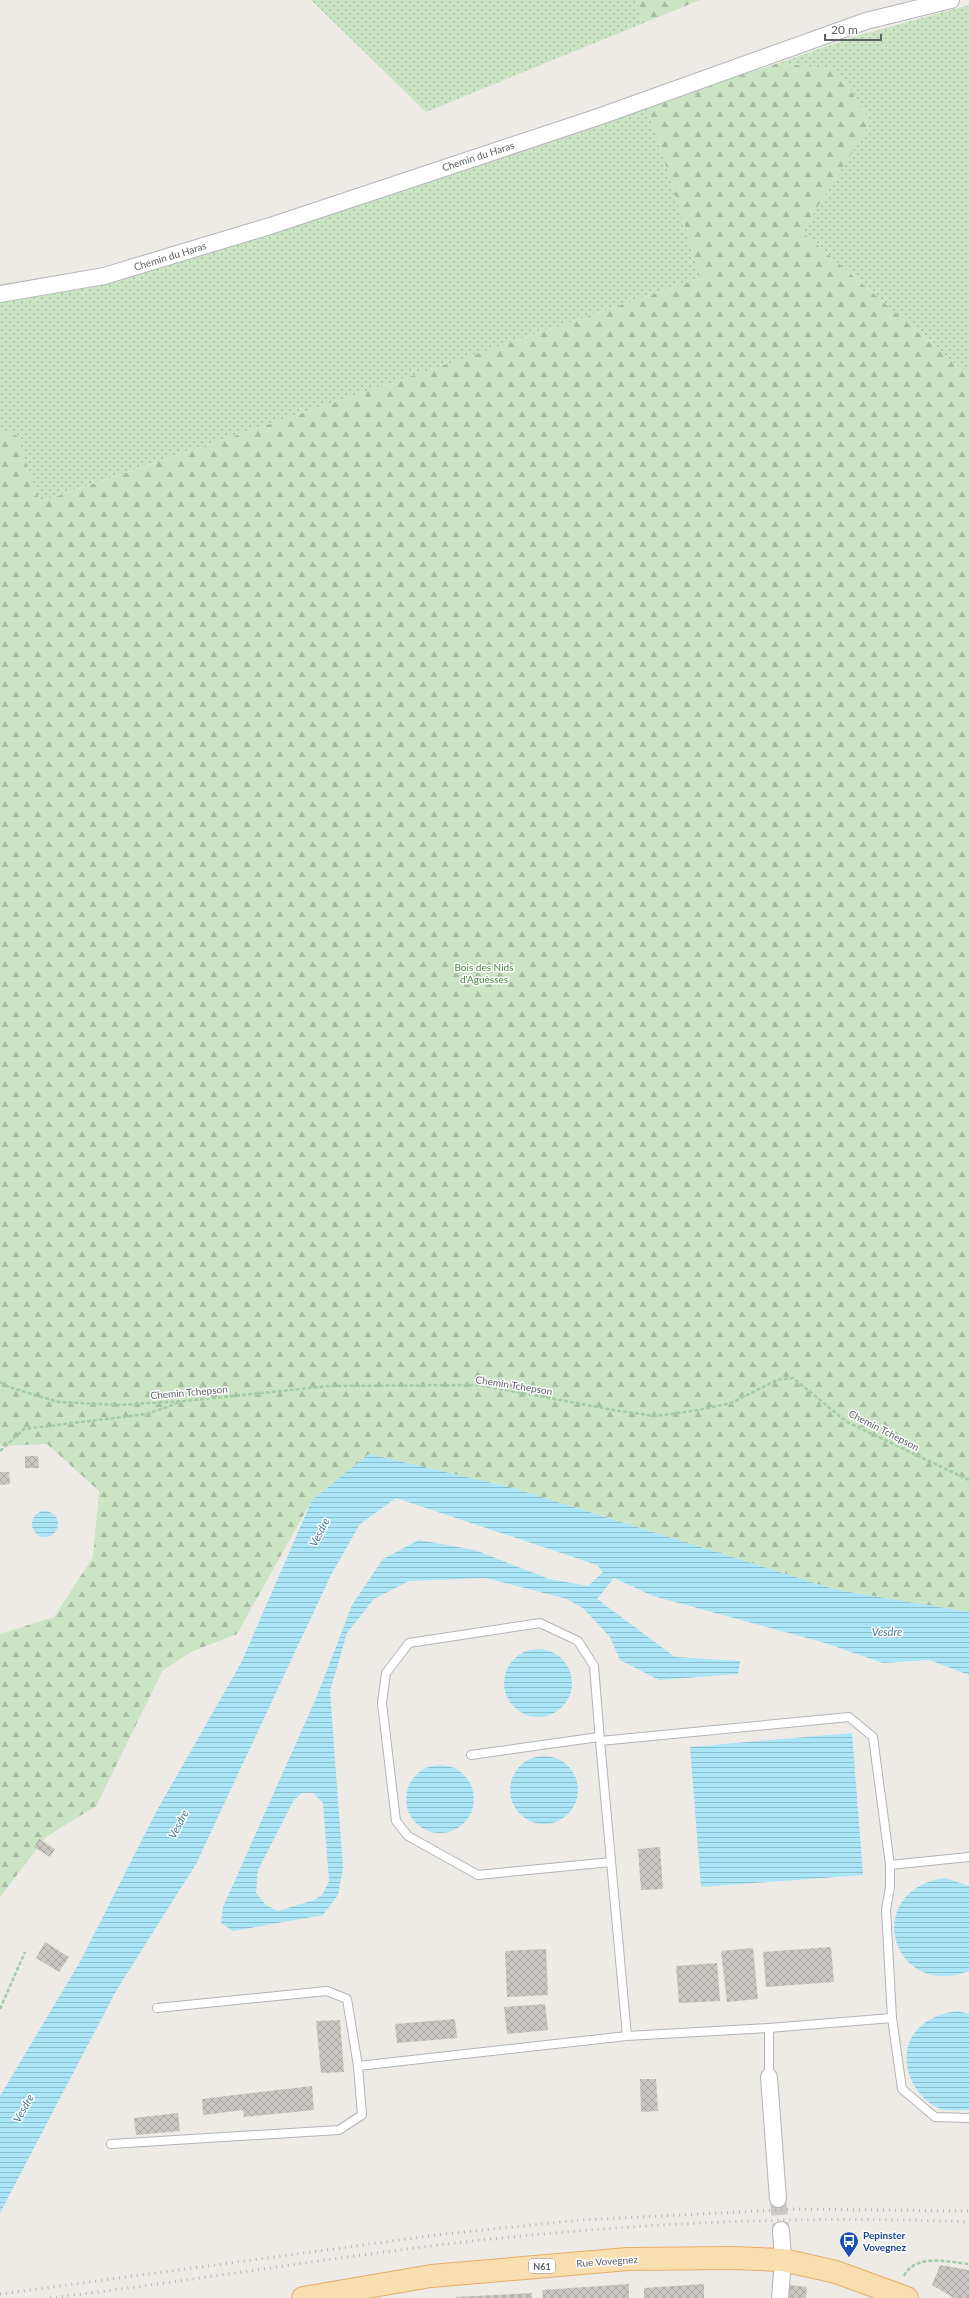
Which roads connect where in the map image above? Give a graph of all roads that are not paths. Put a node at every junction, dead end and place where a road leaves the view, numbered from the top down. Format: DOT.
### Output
graph roads {
  1 [pos="951,0"];
  2 [pos="0,294"];
  3 [pos="600,1739"];
  4 [pos="471,1755"];
  5 [pos="969,1857"];
  6 [pos="611,1862"];
  7 [pos="890,1865"];
  8 [pos="157,2008"];
  9 [pos="892,2018"];
  10 [pos="769,2028"];
  11 [pos="627,2036"];
  12 [pos="358,2066"];
  13 [pos="769,2077"];
  14 [pos="969,2118"];
  15 [pos="111,2144"];
  16 [pos="778,2199"];
  17 [pos="781,2230"];
  18 [pos="783,2260"];
  19 [pos="902,2295"];
  20 [pos="303,2298"];
  21 [pos="780,2298"];
  1 -- 2 [label="street, Chemin du Haras"];
  3 -- 4 [label="lane"];
  3 -- 6 [label="lane"];
  3 -- 6 [label="lane"];
  3 -- 7 [label="lane"];
  5 -- 7 [label="lane"];
  6 -- 11 [label="lane"];
  7 -- 9 [label="lane"];
  8 -- 12 [label="lane"];
  9 -- 10 [label="lane"];
  9 -- 14 [label="lane"];
  10 -- 11 [label="lane"];
  10 -- 13 [label="lane"];
  11 -- 12 [label="lane"];
  12 -- 15 [label="lane"];
  13 -- 16 [label="street"];
  17 -- 18 [label="street"];
  18 -- 19 [label="main road, Rue Vovegnez / N61"];
  18 -- 20 [label="main road, Rue Vovegnez / N61"];
  18 -- 21 [label="street"];
}
